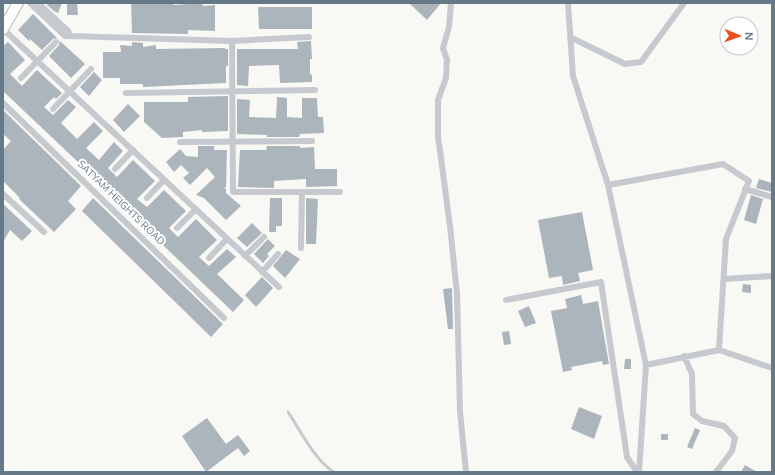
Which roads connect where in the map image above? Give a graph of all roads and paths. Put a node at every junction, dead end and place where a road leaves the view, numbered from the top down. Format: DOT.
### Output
graph roads {
  1 [pos="12,3"];
  2 [pos="18,3"];
  3 [pos="30,3"];
  4 [pos="38,3"];
  5 [pos="452,3"];
  6 [pos="568,3"];
  7 [pos="684,3"];
  8 [pos="3,18"];
  9 [pos="3,29"];
  10 [pos="71,36"];
  11 [pos="570,36"];
  12 [pos="309,37"];
  13 [pos="232,41"];
  14 [pos="56,42"];
  15 [pos="38,61"];
  16 [pos="91,69"];
  17 [pos="21,78"];
  18 [pos="315,90"];
  19 [pos="70,91"];
  20 [pos="232,91"];
  21 [pos="126,93"];
  22 [pos="3,102"];
  23 [pos="53,109"];
  24 [pos="312,141"];
  25 [pos="180,142"];
  26 [pos="233,142"];
  27 [pos="133,150"];
  28 [pos="115,169"];
  29 [pos="164,180"];
  30 [pos="608,185"];
  31 [pos="745,189"];
  32 [pos="302,192"];
  33 [pos="340,192"];
  34 [pos="3,194"];
  35 [pos="147,198"];
  36 [pos="772,198"];
  37 [pos="196,209"];
  38 [pos="177,228"];
  39 [pos="44,232"];
  40 [pos="264,237"];
  41 [pos="227,239"];
  42 [pos="301,248"];
  43 [pos="278,254"];
  44 [pos="245,256"];
  45 [pos="209,258"];
  46 [pos="262,272"];
  47 [pos="772,276"];
  48 [pos="724,279"];
  49 [pos="280,287"];
  50 [pos="506,300"];
  51 [pos="224,318"];
  52 [pos="719,350"];
  53 [pos="684,356"];
  54 [pos="646,365"];
  55 [pos="772,368"];
  56 [pos="288,412"];
  57 [pos="334,472"];
  58 [pos="466,472"];
  59 [pos="638,472"];
  60 [pos="716,472"];
  1 -- 8 [label="main road"];
  2 -- 9 [label="main road"];
  3 -- 10 [label="street"];
  4 -- 10 [label="street"];
  5 -- 58 [label="street"];
  6 -- 11 [label="street"];
  7 -- 11 [label="street"];
  9 -- 15 [label="street"];
  10 -- 13 [label="street"];
  11 -- 30 [label="street"];
  12 -- 13 [label="street"];
  13 -- 20 [label="street"];
  14 -- 15 [label="street"];
  15 -- 17 [label="street"];
  15 -- 19 [label="street"];
  16 -- 19 [label="street"];
  18 -- 20 [label="street"];
  19 -- 23 [label="street"];
  19 -- 27 [label="street"];
  20 -- 21 [label="street"];
  20 -- 26 [label="street"];
  22 -- 51 [label="street, SATYAM HEIGHTS ROAD"];
  24 -- 26 [label="street"];
  25 -- 26 [label="street"];
  26 -- 32 [label="street"];
  27 -- 28 [label="street"];
  27 -- 29 [label="street"];
  29 -- 35 [label="street"];
  29 -- 37 [label="street"];
  30 -- 31 [label="street"];
  30 -- 54 [label="street"];
  31 -- 36 [label="street"];
  31 -- 48 [label="street"];
  32 -- 33 [label="street"];
  32 -- 42 [label="street"];
  34 -- 39 [label="street"];
  37 -- 38 [label="street"];
  37 -- 41 [label="street"];
  40 -- 44 [label="street"];
  41 -- 44 [label="street"];
  41 -- 45 [label="street"];
  43 -- 46 [label="street"];
  44 -- 46 [label="street"];
  46 -- 49 [label="street"];
  47 -- 48 [label="street"];
  48 -- 52 [label="street"];
  50 -- 59 [label="street"];
  52 -- 53 [label="street"];
  52 -- 55 [label="street"];
  53 -- 54 [label="street"];
  53 -- 60 [label="street"];
  54 -- 59 [label="street"];
  56 -- 57 [label="lane"];
}
